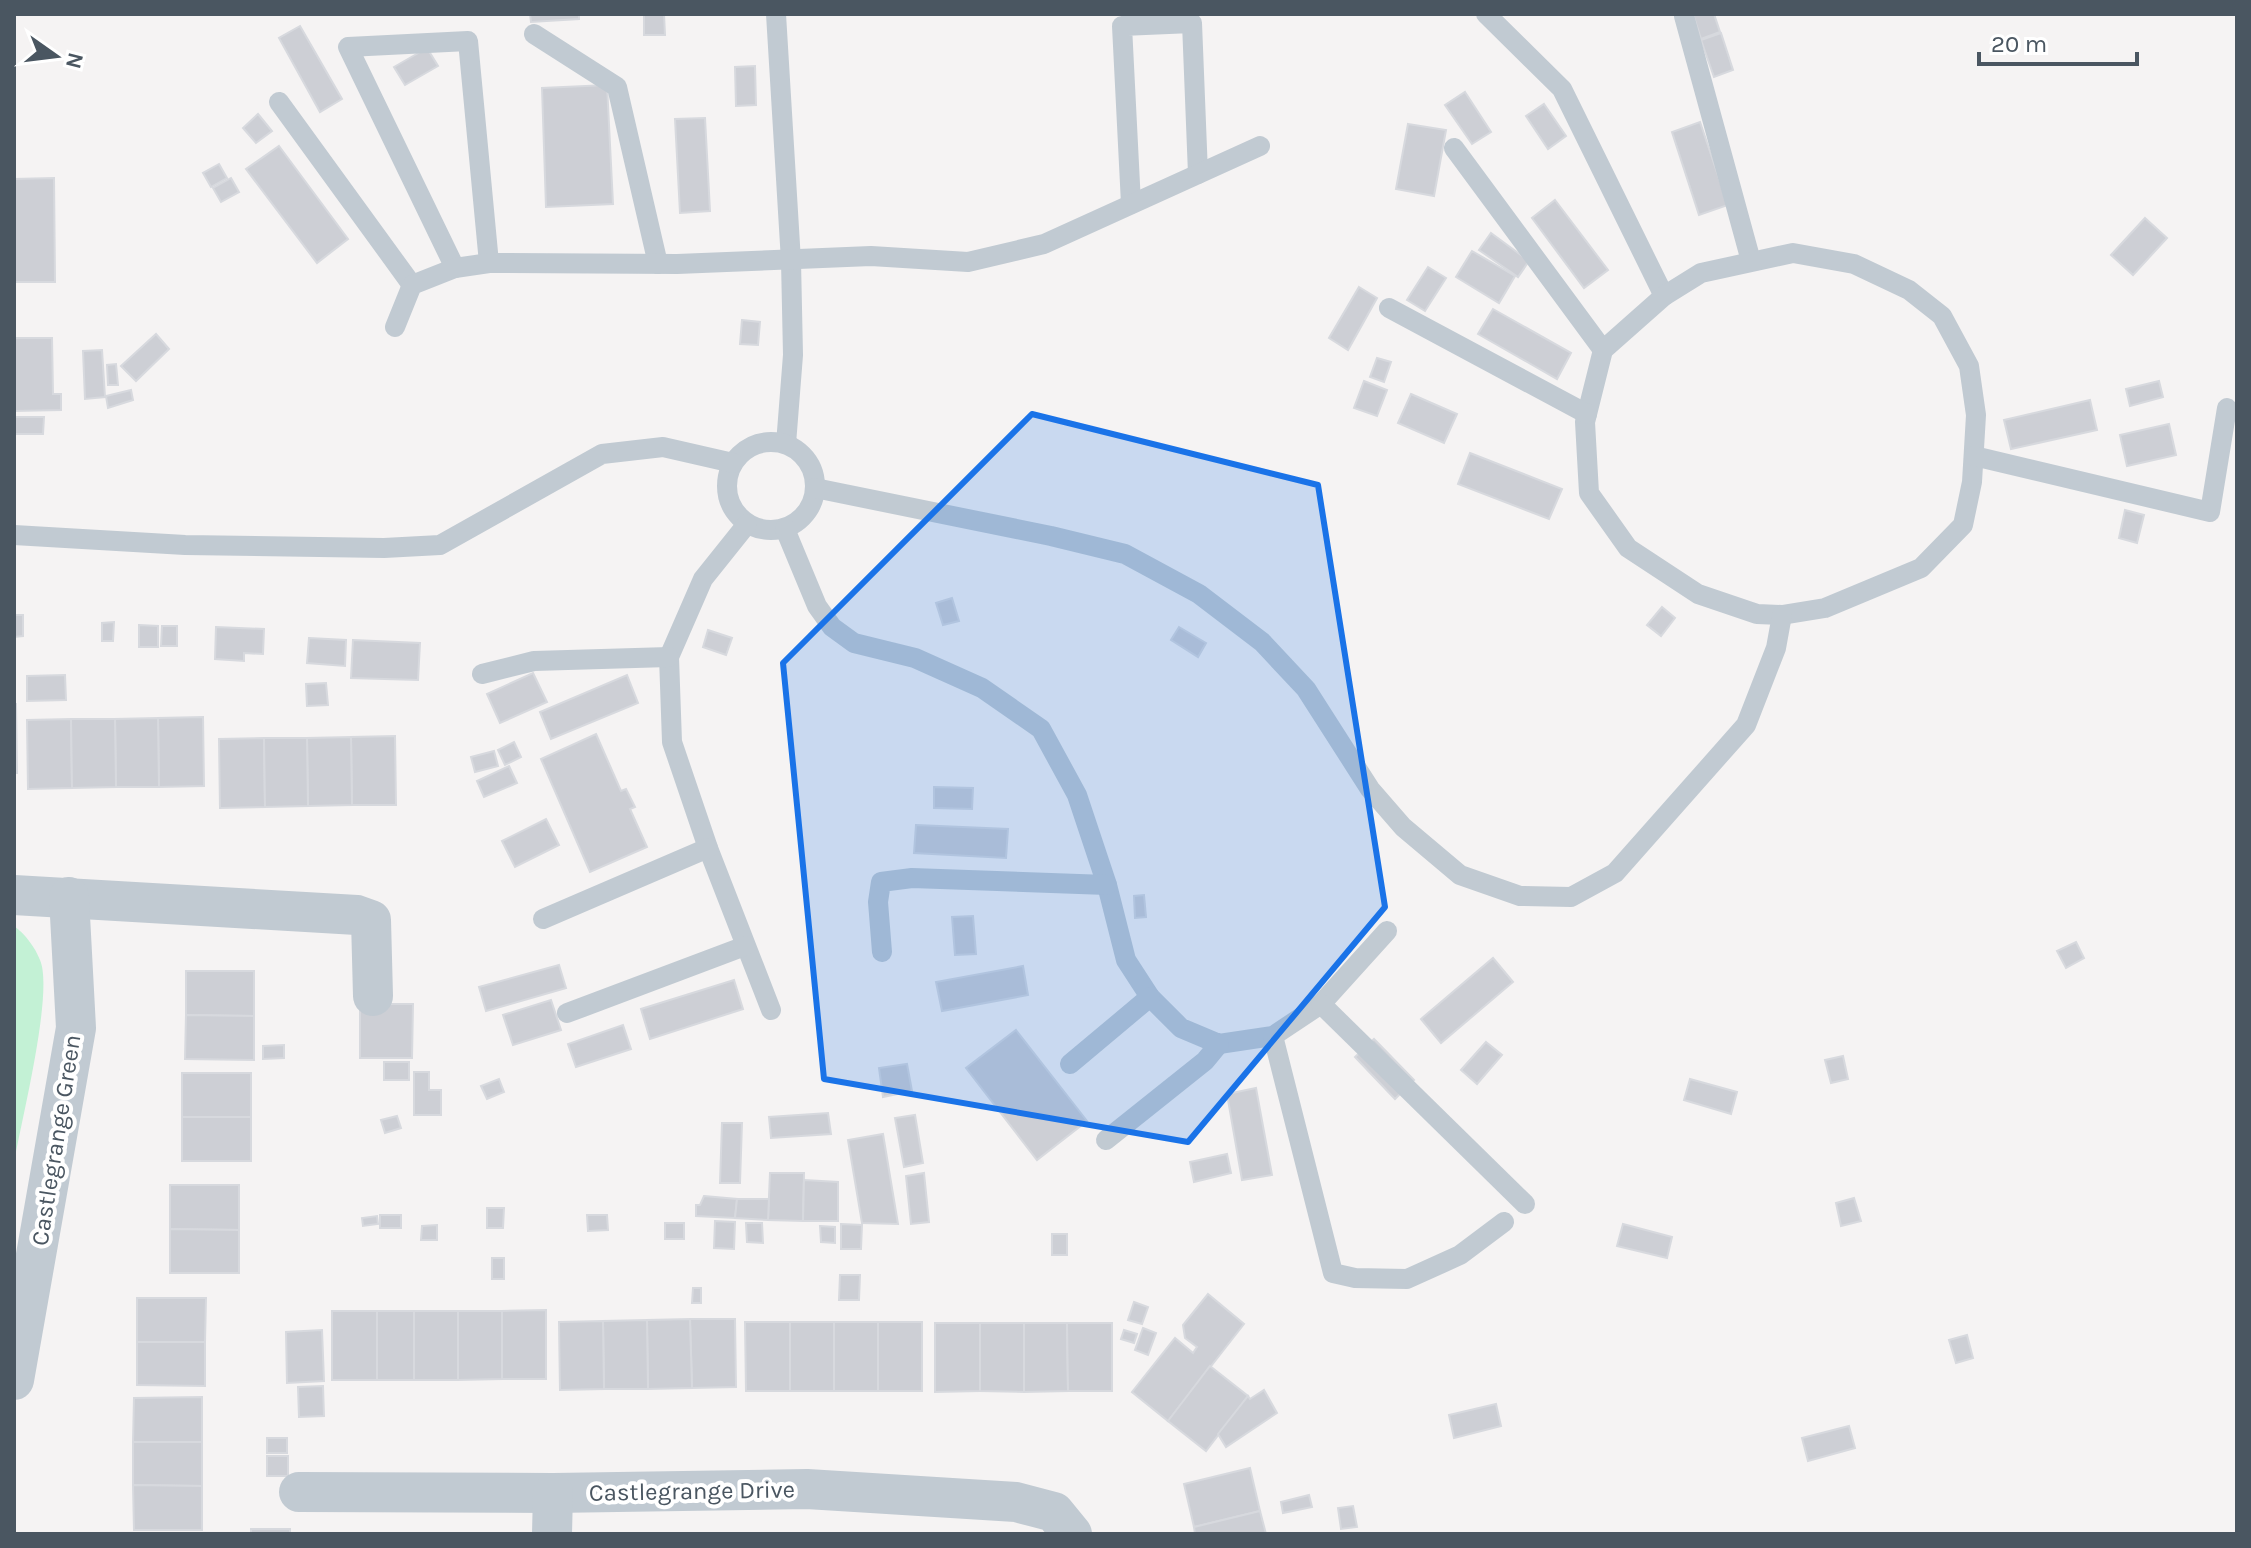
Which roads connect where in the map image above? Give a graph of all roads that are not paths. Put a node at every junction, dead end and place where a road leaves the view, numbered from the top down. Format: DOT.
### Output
graph roads {
  1 [pos="776,14"];
  2 [pos="1486,14"];
  3 [pos="1684,16"];
  4 [pos="534,34"];
  5 [pos="279,102"];
  6 [pos="1260,146"];
  7 [pos="1454,148"];
  8 [pos="1198,174"];
  9 [pos="1131,204"];
  10 [pos="791,261"];
  11 [pos="1751,261"];
  12 [pos="489,263"];
  13 [pos="658,264"];
  14 [pos="455,268"];
  15 [pos="412,285"];
  16 [pos="1664,296"];
  17 [pos="1389,308"];
  18 [pos="395,327"];
  19 [pos="1603,350"];
  20 [pos="2227,408"];
  21 [pos="1587,414"];
  22 [pos="786,444"];
  23 [pos="1974,456"];
  24 [pos="733,463"];
  25 [pos="815,488"];
  26 [pos="747,524"];
  27 [pos="785,529"];
  28 [pos="14,535"];
  29 [pos="1782,615"];
  30 [pos="669,657"];
  31 [pos="482,674"];
  32 [pos="708,848"];
  33 [pos="1107,885"];
  34 [pos="14,895"];
  35 [pos="69,897"];
  36 [pos="543,919"];
  37 [pos="1387,931"];
  38 [pos="745,946"];
  39 [pos="882,952"];
  40 [pos="373,996"];
  41 [pos="1150,997"];
  42 [pos="1321,1004"];
  43 [pos="771,1010"];
  44 [pos="567,1013"];
  45 [pos="1273,1036"];
  46 [pos="1219,1044"];
  47 [pos="1070,1064"];
  48 [pos="1106,1140"];
  49 [pos="1525,1204"];
  50 [pos="1504,1222"];
  51 [pos="14,1380"];
  52 [pos="299,1492"];
  53 [pos="553,1493"];
  54 [pos="552,1534"];
  55 [pos="1072,1534"];
  1 -- 10 [label="lane"];
  2 -- 16 [label="lane"];
  3 -- 11 [label="lane"];
  4 -- 13 [label="lane"];
  5 -- 15 [label="lane"];
  6 -- 8 [label="lane"];
  7 -- 19 [label="lane"];
  8 -- 9 [label="lane"];
  8 -- 9 [label="lane"];
  9 -- 10 [label="lane"];
  10 -- 13 [label="lane"];
  10 -- 22 [label="lane"];
  11 -- 16 [label="lane"];
  11 -- 23 [label="lane"];
  12 -- 13 [label="lane"];
  12 -- 14 [label="lane"];
  12 -- 14 [label="lane"];
  14 -- 15 [label="lane"];
  15 -- 18 [label="lane"];
  16 -- 19 [label="lane"];
  17 -- 21 [label="lane"];
  19 -- 21 [label="lane"];
  20 -- 23 [label="lane"];
  21 -- 29 [label="lane"];
  22 -- 24 [label="lane"];
  22 -- 25 [label="lane"];
  23 -- 29 [label="lane"];
  24 -- 26 [label="lane"];
  24 -- 28 [label="lane"];
  25 -- 27 [label="lane"];
  25 -- 29 [label="lane"];
  26 -- 27 [label="lane"];
  26 -- 30 [label="lane"];
  27 -- 33 [label="lane"];
  30 -- 31 [label="lane"];
  30 -- 32 [label="lane"];
  32 -- 36 [label="lane"];
  32 -- 38 [label="lane"];
  33 -- 39 [label="lane"];
  33 -- 41 [label="lane"];
  34 -- 35 [label="street"];
  35 -- 40 [label="street"];
  35 -- 51 [label="street, Castlegrange Green"];
  37 -- 42 [label="lane"];
  38 -- 43 [label="lane"];
  38 -- 44 [label="lane"];
  41 -- 46 [label="lane"];
  41 -- 47 [label="lane"];
  42 -- 45 [label="lane"];
  42 -- 49 [label="lane"];
  45 -- 46 [label="lane"];
  45 -- 50 [label="lane"];
  46 -- 48 [label="lane"];
  52 -- 53 [label="street, Castlegrange Drive"];
  53 -- 54 [label="street"];
  53 -- 55 [label="street, Castlegrange Drive"];
}
